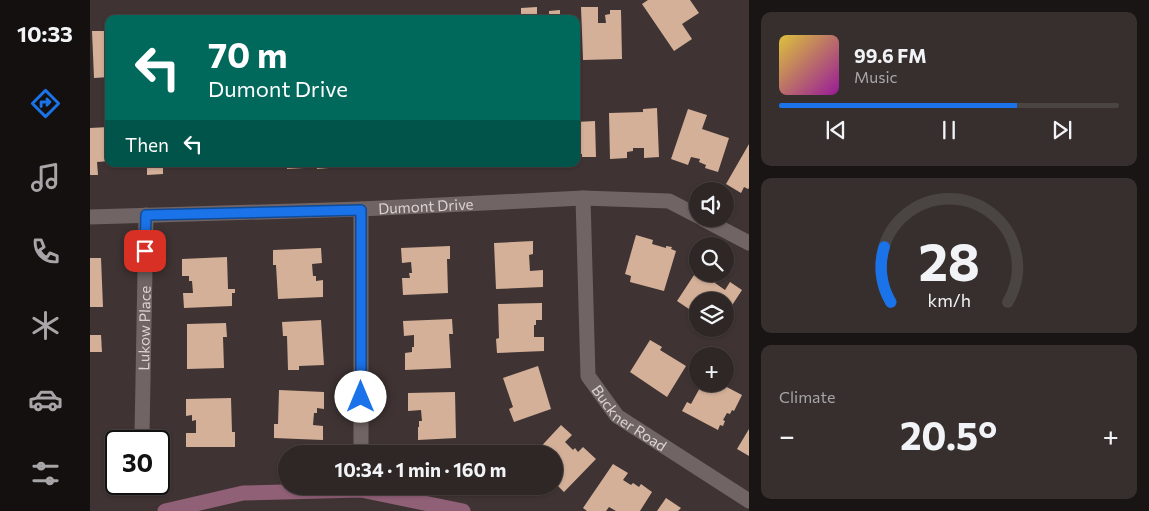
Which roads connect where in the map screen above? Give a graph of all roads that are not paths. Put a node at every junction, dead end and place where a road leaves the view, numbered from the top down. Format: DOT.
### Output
graph roads {
  1 [pos="583,198"];
  2 [pos="361,210"];
  3 [pos="689,211"];
  4 [pos="146,215"];
  5 [pos="90,217"];
  6 [pos="718,227"];
  7 [pos="749,243"];
  8 [pos="142,430"];
  9 [pos="361,445"];
  10 [pos="278,492"];
  11 [pos="392,495"];
  12 [pos="749,501"];
  13 [pos="165,511"];
  14 [pos="463,511"];
  1 -- 2 [label="street, Dumont Drive"];
  1 -- 3 [label="street, Dumont Drive"];
  1 -- 12 [label="street, Buckner Road"];
  2 -- 4 [label="street, Dumont Drive"];
  2 -- 9 [label="street"];
  4 -- 5 [label="street, Dumont Drive"];
  4 -- 8 [label="street, Lukow Place"];
  6 -- 7 [label="street"];
  10 -- 13 [label="street"];
  11 -- 14 [label="street"];
}
